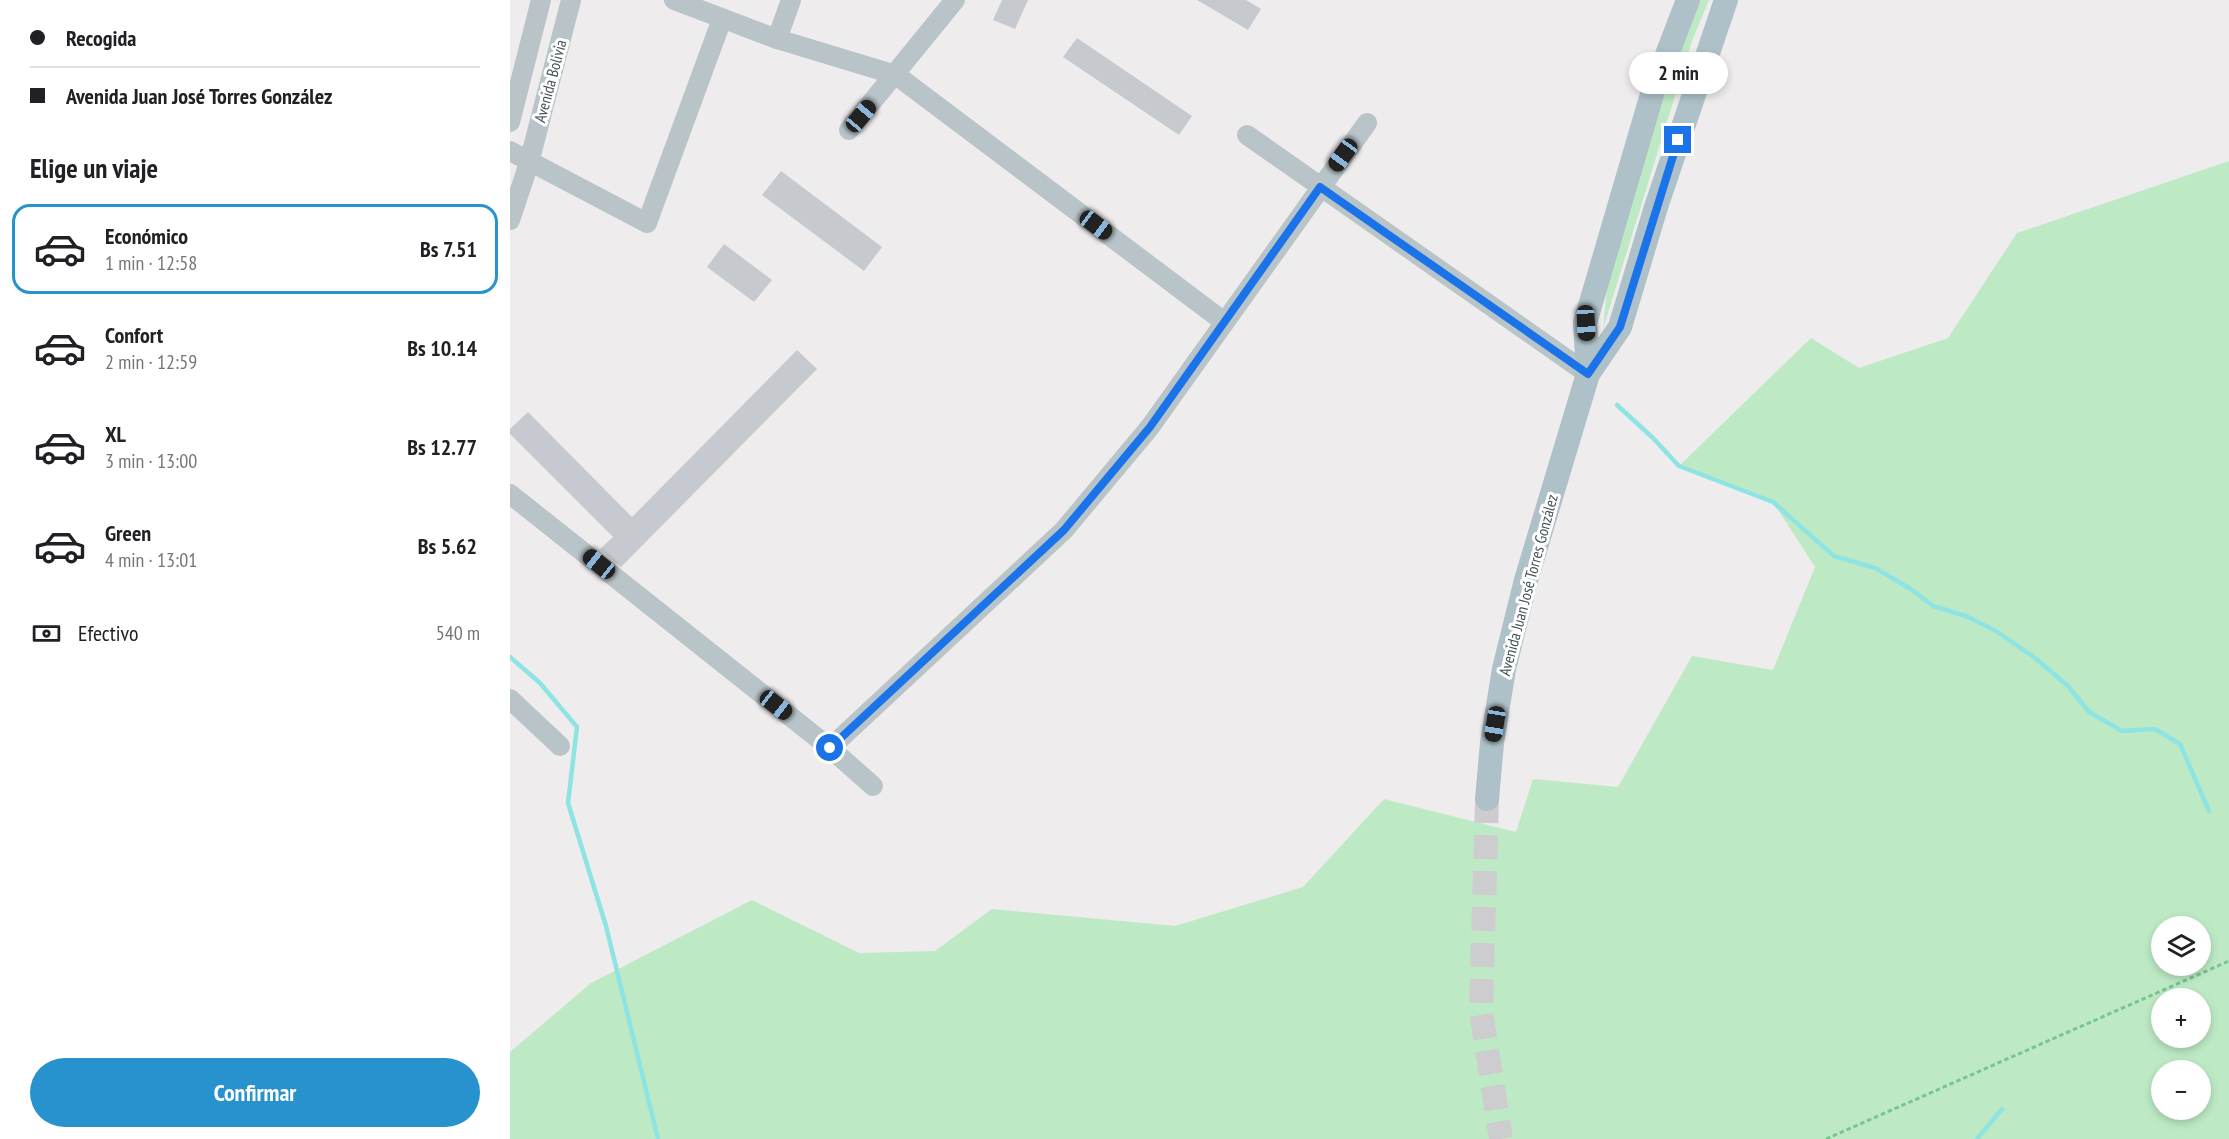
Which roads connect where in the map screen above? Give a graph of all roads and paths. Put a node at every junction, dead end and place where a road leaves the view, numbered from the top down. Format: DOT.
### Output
graph roads {
  1 [pos="541,0"];
  2 [pos="571,0"];
  3 [pos="674,0"];
  4 [pos="791,0"];
  5 [pos="955,0"];
  6 [pos="1688,0"];
  7 [pos="1725,0"];
  8 [pos="722,19"];
  9 [pos="777,39"];
  10 [pos="896,75"];
  11 [pos="510,122"];
  12 [pos="1366,123"];
  13 [pos="849,130"];
  14 [pos="1247,135"];
  15 [pos="510,151"];
  16 [pos="529,163"];
  17 [pos="1320,187"];
  18 [pos="510,220"];
  19 [pos="1223,321"];
  20 [pos="1588,374"];
  21 [pos="510,494"];
  22 [pos="510,699"];
  23 [pos="560,746"];
  24 [pos="830,748"];
  25 [pos="873,786"];
  26 [pos="1487,800"];
  27 [pos="2229,961"];
  28 [pos="1827,1139"];
  1 -- 11 [label="street, Avenida Bolivia"];
  2 -- 16 [label="street, Avenida Bolivia"];
  3 -- 8 [label="street"];
  4 -- 9 [label="street"];
  5 -- 10 [label="street"];
  6 -- 20 [label="main road, Avenida Juan José Torres González"];
  7 -- 20 [label="main road, Avenida Juan José Torres González"];
  8 -- 9 [label="street"];
  8 -- 16 [label="street"];
  9 -- 10 [label="street"];
  10 -- 13 [label="street"];
  10 -- 19 [label="street"];
  12 -- 17 [label="street"];
  14 -- 17 [label="street"];
  15 -- 16 [label="street"];
  16 -- 18 [label="street, Avenida Bolivia"];
  17 -- 19 [label="street"];
  17 -- 20 [label="street"];
  19 -- 24 [label="street"];
  20 -- 26 [label="main road, Avenida Juan José Torres González"];
  21 -- 24 [label="street"];
  22 -- 23 [label="street"];
  24 -- 25 [label="street"];
  27 -- 28 [label="path"];
}
